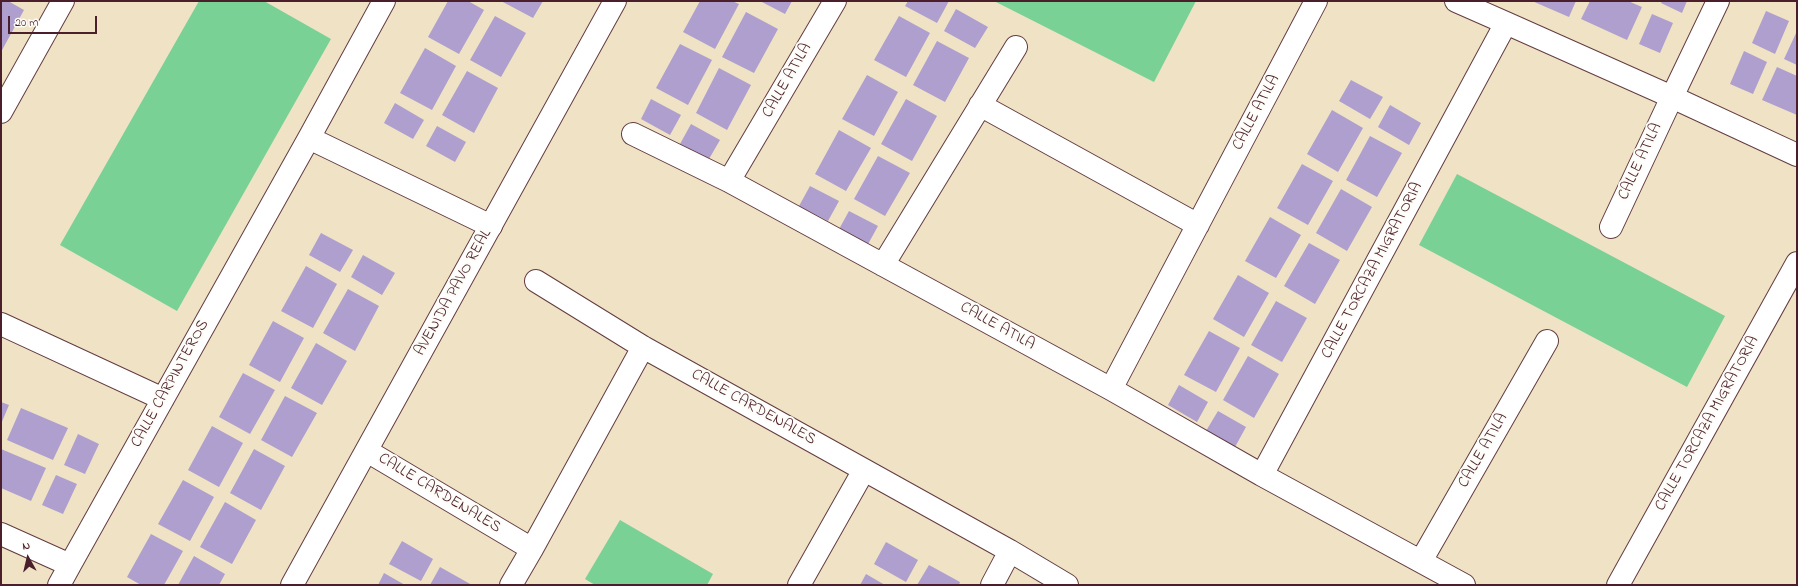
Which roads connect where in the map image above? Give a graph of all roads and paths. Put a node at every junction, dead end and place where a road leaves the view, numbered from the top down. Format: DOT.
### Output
graph roads {
  1 [pos="63,1"];
  2 [pos="384,1"];
  3 [pos="615,1"];
  4 [pos="835,1"];
  5 [pos="1316,1"];
  6 [pos="1456,1"];
  7 [pos="1718,1"];
  8 [pos="1506,24"];
  9 [pos="1016,47"];
  10 [pos="1672,97"];
  11 [pos="980,105"];
  12 [pos="1,112"];
  13 [pos="633,134"];
  14 [pos="309,138"];
  15 [pos="1797,155"];
  16 [pos="729,181"];
  17 [pos="1198,225"];
  18 [pos="491,226"];
  19 [pos="1610,227"];
  20 [pos="1797,263"];
  21 [pos="883,265"];
  22 [pos="536,282"];
  23 [pos="1,324"];
  24 [pos="1547,341"];
  25 [pos="643,347"];
  26 [pos="1110,389"];
  27 [pos="163,399"];
  28 [pos="367,451"];
  29 [pos="864,470"];
  30 [pos="1262,475"];
  31 [pos="1,534"];
  32 [pos="532,549"];
  33 [pos="1010,551"];
  34 [pos="1421,562"];
  35 [pos="70,565"];
  36 [pos="59,585"];
  37 [pos="292,585"];
  38 [pos="511,585"];
  39 [pos="799,585"];
  40 [pos="992,585"];
  41 [pos="1067,585"];
  42 [pos="1464,585"];
  43 [pos="1618,585"];
  1 -- 12 [label="street"];
  2 -- 14 [label="street, CALLE CARPINTEROS"];
  3 -- 18 [label="street, AVENIDA PAVO REAL"];
  4 -- 16 [label="street, CALLE ATILA"];
  5 -- 17 [label="street, CALLE ATILA"];
  6 -- 8 [label="street"];
  7 -- 10 [label="street"];
  8 -- 10 [label="street"];
  8 -- 30 [label="street, CALLE TORCAZA MIGRATORIA"];
  9 -- 11 [label="street"];
  10 -- 15 [label="street"];
  10 -- 19 [label="street, CALLE ATILA"];
  11 -- 17 [label="street"];
  11 -- 21 [label="street"];
  13 -- 16 [label="street, CALLE ATILA"];
  14 -- 18 [label="street"];
  14 -- 27 [label="street, CALLE CARPINTEROS"];
  16 -- 21 [label="street, CALLE ATILA"];
  17 -- 26 [label="street, CALLE ATILA"];
  18 -- 28 [label="street, AVENIDA PAVO REAL"];
  20 -- 43 [label="street, CALLE TORCAZA MIGRATORIA"];
  21 -- 26 [label="street, CALLE ATILA"];
  22 -- 25 [label="street, CALLE CARDENALES"];
  23 -- 27 [label="street"];
  24 -- 34 [label="street, CALLE ATILA"];
  25 -- 29 [label="street, CALLE CARDENALES"];
  25 -- 32 [label="street"];
  26 -- 30 [label="street, CALLE ATILA"];
  27 -- 35 [label="street, CALLE CARPINTEROS"];
  28 -- 32 [label="street, CALLE CARDENALES"];
  28 -- 37 [label="street, AVENIDA PAVO REAL"];
  29 -- 33 [label="street, CALLE CARDENALES"];
  29 -- 39 [label="street"];
  30 -- 34 [label="street"];
  31 -- 35 [label="street"];
  32 -- 38 [label="street"];
  33 -- 40 [label="street"];
  33 -- 41 [label="street, CALLE CARDENALES"];
  34 -- 42 [label="street"];
  35 -- 36 [label="street, CALLE CARPINTEROS"];
}
